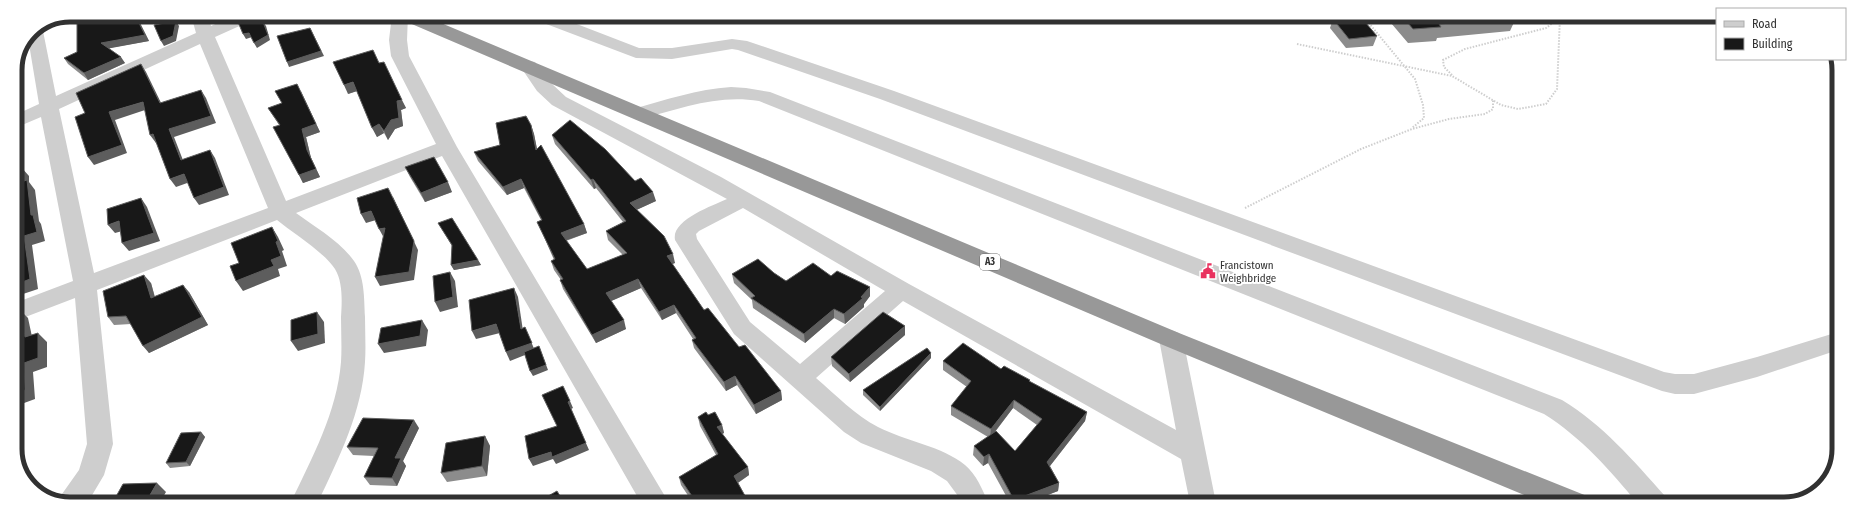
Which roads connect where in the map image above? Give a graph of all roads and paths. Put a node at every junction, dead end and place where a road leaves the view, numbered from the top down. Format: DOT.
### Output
graph roads {
  1 [pos="201,22"];
  2 [pos="235,22"];
  3 [pos="399,22"];
  4 [pos="423,22"];
  5 [pos="555,22"];
  6 [pos="1368,22"];
  7 [pos="1554,22"];
  8 [pos="1559,22"];
  9 [pos="36,36"];
  10 [pos="206,36"];
  11 [pos="1297,44"];
  12 [pos="1402,65"];
  13 [pos="529,66"];
  14 [pos="1452,76"];
  15 [pos="1493,100"];
  16 [pos="49,108"];
  17 [pos="640,113"];
  18 [pos="22,119"];
  19 [pos="1412,129"];
  20 [pos="447,147"];
  21 [pos="743,199"];
  22 [pos="279,210"];
  23 [pos="1221,220"];
  24 [pos="85,285"];
  25 [pos="901,290"];
  26 [pos="22,309"];
  27 [pos="1171,339"];
  28 [pos="1832,343"];
  29 [pos="799,378"];
  30 [pos="1192,452"];
  31 [pos="76,497"];
  32 [pos="306,497"];
  33 [pos="651,497"];
  34 [pos="972,497"];
  35 [pos="1204,497"];
  36 [pos="1560,497"];
  37 [pos="1649,497"];
  1 -- 10 [label="street"];
  2 -- 10 [label="street"];
  3 -- 20 [label="street"];
  4 -- 13 [label="highway, A3"];
  5 -- 23 [label="street"];
  6 -- 12 [label="path"];
  7 -- 14 [label="path"];
  8 -- 15 [label="path"];
  9 -- 16 [label="street"];
  10 -- 16 [label="street"];
  10 -- 22 [label="street"];
  11 -- 12 [label="path"];
  12 -- 14 [label="path"];
  12 -- 19 [label="path"];
  13 -- 17 [label="highway, A3"];
  13 -- 21 [label="street"];
  14 -- 15 [label="path"];
  15 -- 19 [label="path"];
  16 -- 18 [label="street"];
  16 -- 24 [label="street"];
  17 -- 27 [label="highway, A3"];
  17 -- 37 [label="street"];
  19 -- 23 [label="path"];
  20 -- 22 [label="street"];
  20 -- 33 [label="street"];
  21 -- 25 [label="street"];
  21 -- 29 [label="street"];
  22 -- 24 [label="street"];
  22 -- 32 [label="street"];
  23 -- 28 [label="street"];
  24 -- 26 [label="street"];
  24 -- 31 [label="street"];
  25 -- 29 [label="street"];
  25 -- 30 [label="street"];
  27 -- 30 [label="street"];
  27 -- 36 [label="highway, A3"];
  29 -- 34 [label="street"];
  30 -- 35 [label="street"];
}
